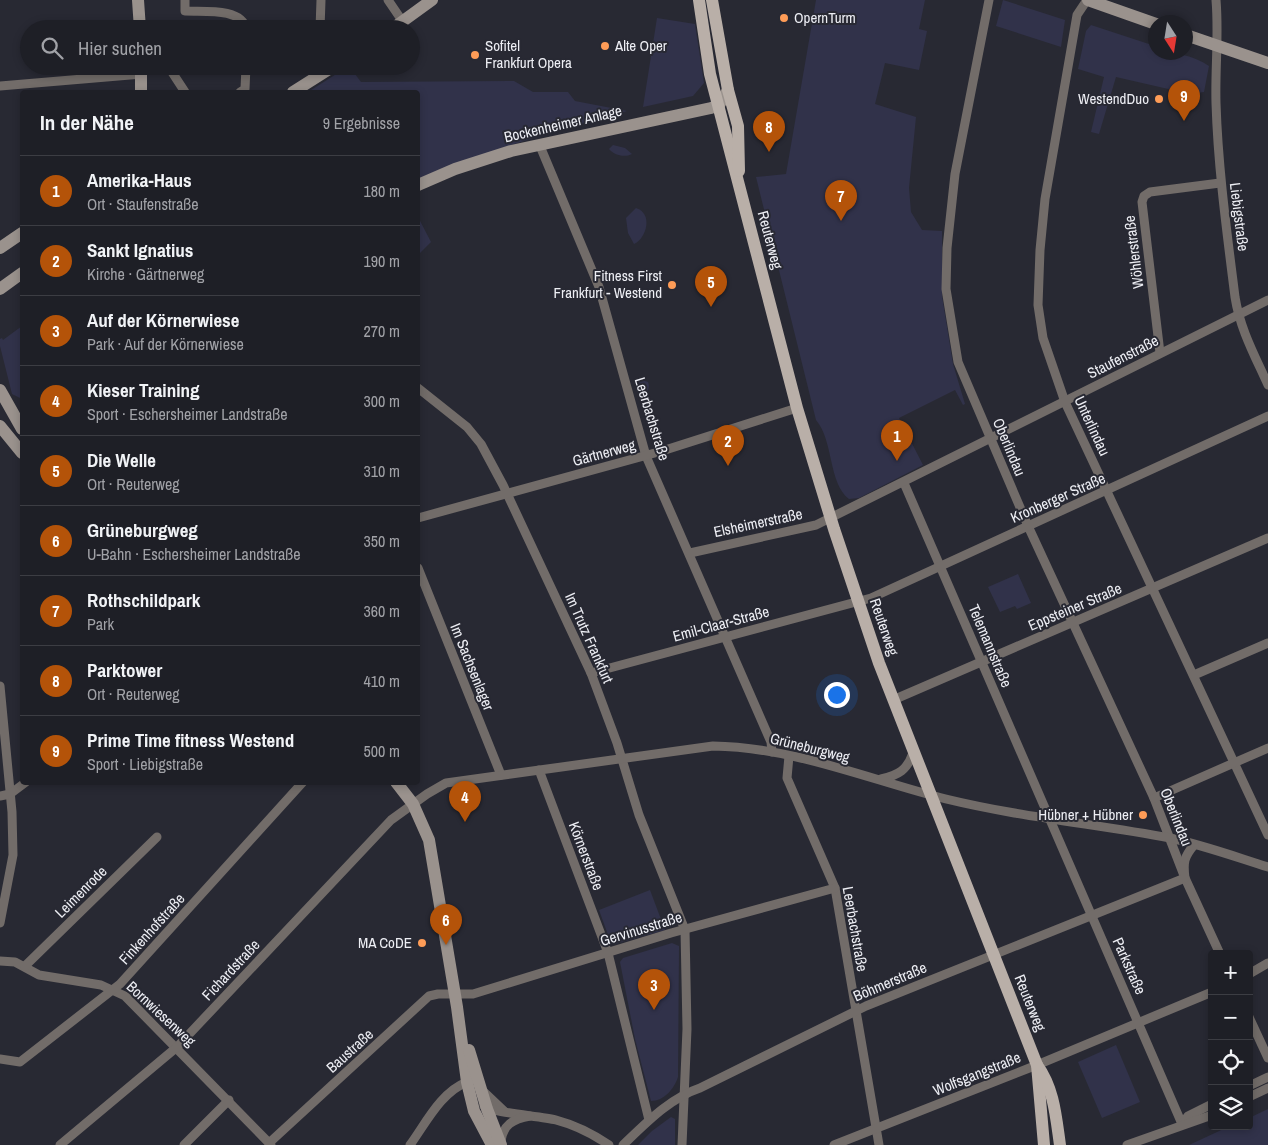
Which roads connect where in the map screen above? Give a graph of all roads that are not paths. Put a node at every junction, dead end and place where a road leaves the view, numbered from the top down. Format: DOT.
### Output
graph roads {
  1 [pos="138,0"];
  2 [pos="185,0"];
  3 [pos="321,0"];
  4 [pos="388,0"];
  5 [pos="432,0"];
  6 [pos="699,0"];
  7 [pos="712,0"];
  8 [pos="989,0"];
  9 [pos="1088,0"];
  10 [pos="1216,0"];
  11 [pos="139,20"];
  12 [pos="242,20"];
  13 [pos="320,20"];
  14 [pos="396,20"];
  15 [pos="405,20"];
  16 [pos="1148,21"];
  17 [pos="1193,38"];
  18 [pos="1217,47"];
  19 [pos="1268,63"];
  20 [pos="98,75"];
  21 [pos="142,75"];
  22 [pos="174,75"];
  23 [pos="245,75"];
  24 [pos="320,75"];
  25 [pos="0,86"];
  26 [pos="141,90"];
  27 [pos="184,90"];
  28 [pos="242,90"];
  29 [pos="297,90"];
  30 [pos="728,90"];
  31 [pos="719,105"];
  32 [pos="540,146"];
  33 [pos="1220,183"];
  34 [pos="420,184"];
  35 [pos="739,186"];
  36 [pos="20,234"];
  37 [pos="0,248"];
  38 [pos="20,274"];
  39 [pos="0,288"];
  40 [pos="1268,300"];
  41 [pos="1238,315"];
  42 [pos="1160,353"];
  43 [pos="1268,385"];
  44 [pos="0,390"];
  45 [pos="420,390"];
  46 [pos="1065,402"];
  47 [pos="797,408"];
  48 [pos="1268,416"];
  49 [pos="20,421"];
  50 [pos="20,423"];
  51 [pos="1,429"];
  52 [pos="991,438"];
  53 [pos="20,451"];
  54 [pos="646,456"];
  55 [pos="904,483"];
  56 [pos="1108,491"];
  57 [pos="507,494"];
  58 [pos="420,517"];
  59 [pos="830,518"];
  60 [pos="1028,526"];
  61 [pos="1268,538"];
  62 [pos="690,553"];
  63 [pos="941,566"];
  64 [pos="420,573"];
  65 [pos="1152,588"];
  66 [pos="858,602"];
  67 [pos="1073,623"];
  68 [pos="726,636"];
  69 [pos="1268,643"];
  70 [pos="982,662"];
  71 [pos="591,673"];
  72 [pos="1194,675"];
  73 [pos="0,686"];
  74 [pos="893,700"];
  75 [pos="1268,748"];
  76 [pos="772,752"];
  77 [pos="913,753"];
  78 [pos="789,756"];
  79 [pos="622,760"];
  80 [pos="1234,762"];
  81 [pos="539,770"];
  82 [pos="501,775"];
  83 [pos="879,780"];
  84 [pos="22,785"];
  85 [pos="300,785"];
  86 [pos="398,785"];
  87 [pos="10,794"];
  88 [pos="929,794"];
  89 [pos="0,796"];
  90 [pos="1154,798"];
  91 [pos="413,804"];
  92 [pos="1050,820"];
  93 [pos="1268,835"];
  94 [pos="157,837"];
  95 [pos="1170,838"];
  96 [pos="1194,844"];
  97 [pos="1268,867"];
  98 [pos="1186,878"];
  99 [pos="835,888"];
  100 [pos="1092,916"];
  101 [pos="0,924"];
  102 [pos="685,930"];
  103 [pos="1218,950"];
  104 [pos="608,953"];
  105 [pos="993,954"];
  106 [pos="0,960"];
  107 [pos="1268,963"];
  108 [pos="25,966"];
  109 [pos="1253,972"];
  110 [pos="114,990"];
  111 [pos="1208,994"];
  112 [pos="456,1001"];
  113 [pos="855,1011"];
  114 [pos="1140,1023"];
  115 [pos="1253,1026"];
  116 [pos="177,1047"];
  117 [pos="1268,1058"];
  118 [pos="0,1060"];
  119 [pos="1037,1065"];
  120 [pos="1268,1077"];
  121 [pos="1251,1085"];
  122 [pos="472,1086"];
  123 [pos="1268,1088"];
  124 [pos="685,1093"];
  125 [pos="1253,1095"];
  126 [pos="229,1100"];
  127 [pos="1208,1106"];
  128 [pos="487,1109"];
  129 [pos="504,1111"];
  130 [pos="535,1116"];
  131 [pos="1208,1118"];
  132 [pos="649,1120"];
  133 [pos="1182,1124"];
  134 [pos="876,1128"];
  135 [pos="270,1144"];
  136 [pos="60,1145"];
  137 [pos="184,1145"];
  138 [pos="410,1145"];
  139 [pos="492,1145"];
  140 [pos="501,1145"];
  141 [pos="609,1145"];
  142 [pos="623,1145"];
  143 [pos="682,1145"];
  144 [pos="834,1145"];
  145 [pos="879,1145"];
  146 [pos="1044,1145"];
  147 [pos="1060,1145"];
  148 [pos="1127,1145"];
  1 -- 11 [label="main road"];
  2 -- 12 [label="street"];
  3 -- 13 [label="street"];
  4 -- 14 [label="street"];
  5 -- 15 [label="main road"];
  6 -- 31 [label="main road"];
  7 -- 30 [label="main road"];
  8 -- 52 [label="street, Oberlindau"];
  9 -- 16 [label="main road"];
  9 -- 46 [label="street, Unterlindau"];
  10 -- 18 [label="street, Liebigstraße"];
  17 -- 18 [label="main road"];
  18 -- 19 [label="main road"];
  18 -- 33 [label="street, Liebigstraße"];
  20 -- 25 [label="street"];
  21 -- 26 [label="main road"];
  22 -- 27 [label="street"];
  23 -- 28 [label="street"];
  24 -- 29 [label="main road"];
  30 -- 31 [label="main road"];
  30 -- 35 [label="main road, Reuterweg"];
  31 -- 32 [label="main road, Bockenheimer Anlage"];
  31 -- 35 [label="main road, Reuterweg"];
  32 -- 34 [label="main road, Bockenheimer Anlage"];
  32 -- 54 [label="street, Leerbachstraße"];
  33 -- 41 [label="street, Liebigstraße"];
  33 -- 42 [label="street, Wöhlerstraße"];
  35 -- 47 [label="main road, Reuterweg"];
  36 -- 37 [label="main road"];
  38 -- 39 [label="main road"];
  40 -- 41 [label="street, Staufenstraße"];
  41 -- 42 [label="street, Staufenstraße"];
  41 -- 43 [label="street, Liebigstraße"];
  42 -- 46 [label="street, Staufenstraße"];
  44 -- 49 [label="main road"];
  45 -- 57 [label="street, Im Trutz Frankfurt"];
  46 -- 52 [label="street, Staufenstraße"];
  46 -- 56 [label="street, Unterlindau"];
  47 -- 54 [label="street, Gärtnerweg"];
  47 -- 59 [label="main road, Reuterweg"];
  48 -- 56 [label="street, Kronberger Straße"];
  50 -- 51 [label="main road"];
  51 -- 53 [label="main road"];
  52 -- 55 [label="street, Staufenstraße"];
  52 -- 60 [label="street, Oberlindau"];
  54 -- 57 [label="street, Gärtnerweg"];
  54 -- 62 [label="street, Leerbachstraße"];
  55 -- 59 [label="street, Staufenstraße"];
  55 -- 63 [label="street, Telemannstraße"];
  56 -- 60 [label="street, Kronberger Straße"];
  56 -- 65 [label="street, Unterlindau"];
  57 -- 58 [label="street, Gärtnerweg"];
  57 -- 71 [label="street, Im Trutz Frankfurt"];
  59 -- 62 [label="street, Elsheimerstraße"];
  59 -- 66 [label="main road, Reuterweg"];
  60 -- 63 [label="street, Kronberger Straße"];
  60 -- 67 [label="street, Oberlindau"];
  61 -- 65 [label="street, Eppsteiner Straße"];
  62 -- 68 [label="street, Leerbachstraße"];
  63 -- 66 [label="street, Kronberger Straße"];
  63 -- 70 [label="street, Telemannstraße"];
  64 -- 82 [label="street, Im Sachsenlager"];
  65 -- 67 [label="street, Eppsteiner Straße"];
  65 -- 72 [label="street, Unterlindau"];
  66 -- 68 [label="street, Emil-Claar-Straße"];
  66 -- 74 [label="main road, Reuterweg"];
  67 -- 70 [label="street, Eppsteiner Straße"];
  67 -- 90 [label="street, Oberlindau"];
  68 -- 71 [label="street, Emil-Claar-Straße"];
  68 -- 76 [label="street, Leerbachstraße"];
  69 -- 72 [label="street"];
  70 -- 74 [label="street, Eppsteiner Straße"];
  70 -- 92 [label="street, Telemannstraße"];
  71 -- 79 [label="street, Im Trutz Frankfurt"];
  72 -- 80 [label="street, Unterlindau"];
  73 -- 87 [label="street"];
  74 -- 77 [label="main road, Reuterweg"];
  75 -- 80 [label="street"];
  76 -- 78 [label="street, Grüneburgweg"];
  76 -- 79 [label="street, Grüneburgweg"];
  77 -- 83 [label="street"];
  77 -- 88 [label="main road, Reuterweg"];
  78 -- 83 [label="street, Grüneburgweg"];
  78 -- 99 [label="street, Leerbachstraße"];
  79 -- 81 [label="street, Grüneburgweg"];
  79 -- 102 [label="street, Im Trutz Frankfurt"];
  80 -- 90 [label="street"];
  80 -- 93 [label="street, Unterlindau"];
  81 -- 82 [label="street, Grüneburgweg"];
  81 -- 104 [label="street, Körnerstraße"];
  82 -- 91 [label="street, Grüneburgweg"];
  83 -- 88 [label="street, Grüneburgweg"];
  84 -- 87 [label="street"];
  85 -- 110 [label="street, Finkenhofstraße"];
  86 -- 91 [label="main road"];
  87 -- 89 [label="street"];
  87 -- 101 [label="street"];
  88 -- 92 [label="street, Grüneburgweg"];
  88 -- 105 [label="main road, Reuterweg"];
  90 -- 95 [label="street, Oberlindau"];
  91 -- 112 [label="main road"];
  91 -- 116 [label="street, Fichardstraße"];
  92 -- 95 [label="street, Grüneburgweg"];
  92 -- 100 [label="street, Parkstraße"];
  94 -- 108 [label="street, Leimenrode"];
  95 -- 96 [label="street, Grüneburgweg"];
  95 -- 98 [label="street, Oberlindau"];
  96 -- 97 [label="street, Grüneburgweg"];
  96 -- 98 [label="street, Oberlindau"];
  98 -- 100 [label="street, Böhmerstraße"];
  98 -- 103 [label="street, Oberlindau"];
  99 -- 102 [label="street, Gervinusstraße"];
  99 -- 113 [label="street, Leerbachstraße"];
  100 -- 105 [label="street, Böhmerstraße"];
  100 -- 114 [label="street, Parkstraße"];
  102 -- 104 [label="street, Gervinusstraße"];
  102 -- 124 [label="street"];
  104 -- 112 [label="street, Gervinusstraße"];
  104 -- 132 [label="street, Körnerstraße"];
  105 -- 113 [label="street, Böhmerstraße"];
  105 -- 119 [label="main road, Reuterweg"];
  106 -- 108 [label="street, Bornwiesenweg"];
  107 -- 109 [label="street"];
  108 -- 110 [label="street, Bornwiesenweg"];
  110 -- 116 [label="street, Bornwiesenweg"];
  110 -- 118 [label="street, Finkenhofstraße"];
  111 -- 114 [label="street, Wolfsgangstraße"];
  112 -- 122 [label="main road"];
  112 -- 135 [label="street, Baustraße"];
  113 -- 124 [label="street, Böhmerstraße"];
  113 -- 134 [label="street, Leerbachstraße"];
  114 -- 119 [label="street, Wolfsgangstraße"];
  114 -- 133 [label="street, Parkstraße"];
  115 -- 117 [label="street"];
  116 -- 126 [label="street, Bornwiesenweg"];
  116 -- 136 [label="street, Fichardstraße"];
  119 -- 134 [label="street, Wolfsgangstraße"];
  119 -- 146 [label="main road"];
  119 -- 147 [label="main road"];
  120 -- 121 [label="street"];
  122 -- 128 [label="main road"];
  122 -- 129 [label="street"];
  122 -- 138 [label="street"];
  122 -- 139 [label="main road"];
  123 -- 125 [label="street"];
  124 -- 132 [label="street, Böhmerstraße"];
  124 -- 143 [label="street"];
  126 -- 135 [label="street, Bornwiesenweg"];
  126 -- 137 [label="street"];
  127 -- 133 [label="street"];
  128 -- 129 [label="street"];
  128 -- 140 [label="main road"];
  129 -- 130 [label="street"];
  130 -- 140 [label="street"];
  130 -- 141 [label="street"];
  131 -- 133 [label="street"];
  132 -- 142 [label="street, Böhmerstraße"];
  133 -- 148 [label="street"];
  134 -- 144 [label="street, Wolfsgangstraße"];
  134 -- 145 [label="street, Leerbachstraße"];
}
